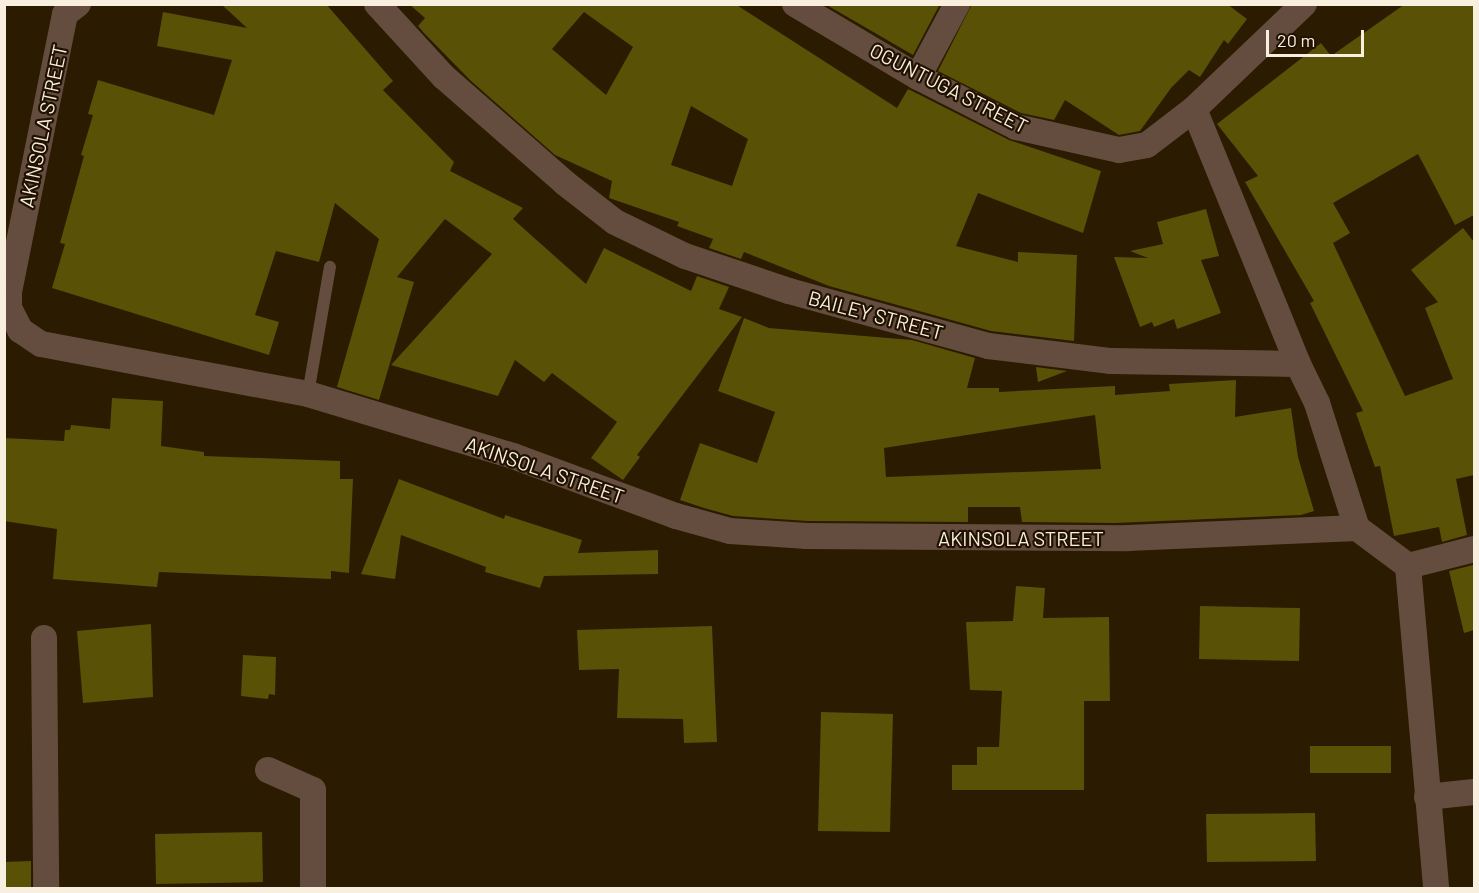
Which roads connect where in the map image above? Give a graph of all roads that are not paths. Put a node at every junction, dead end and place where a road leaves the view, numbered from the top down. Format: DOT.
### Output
graph roads {
  1 [pos="78,4"];
  2 [pos="377,4"];
  3 [pos="795,4"];
  4 [pos="957,4"];
  5 [pos="1304,4"];
  6 [pos="918,77"];
  7 [pos="1194,109"];
  8 [pos="330,267"];
  9 [pos="1298,364"];
  10 [pos="308,394"];
  11 [pos="1357,528"];
  12 [pos="1474,549"];
  13 [pos="1408,566"];
  14 [pos="44,638"];
  15 [pos="268,770"];
  16 [pos="1474,792"];
  17 [pos="1427,797"];
  18 [pos="46,888"];
  19 [pos="313,888"];
  20 [pos="1436,888"];
  1 -- 10 [label="street, AKINSOLA STREET"];
  2 -- 9 [label="street, BAILEY STREET"];
  3 -- 6 [label="street, OGUNTUGA STREET"];
  4 -- 6 [label="street"];
  5 -- 7 [label="street"];
  6 -- 7 [label="street, OGUNTUGA STREET"];
  7 -- 9 [label="street"];
  8 -- 10 [label="lane"];
  9 -- 11 [label="street"];
  10 -- 11 [label="street, AKINSOLA STREET"];
  11 -- 13 [label="street"];
  12 -- 13 [label="street"];
  13 -- 17 [label="street"];
  14 -- 18 [label="street"];
  15 -- 19 [label="street"];
  16 -- 17 [label="street"];
  17 -- 20 [label="street"];
}
